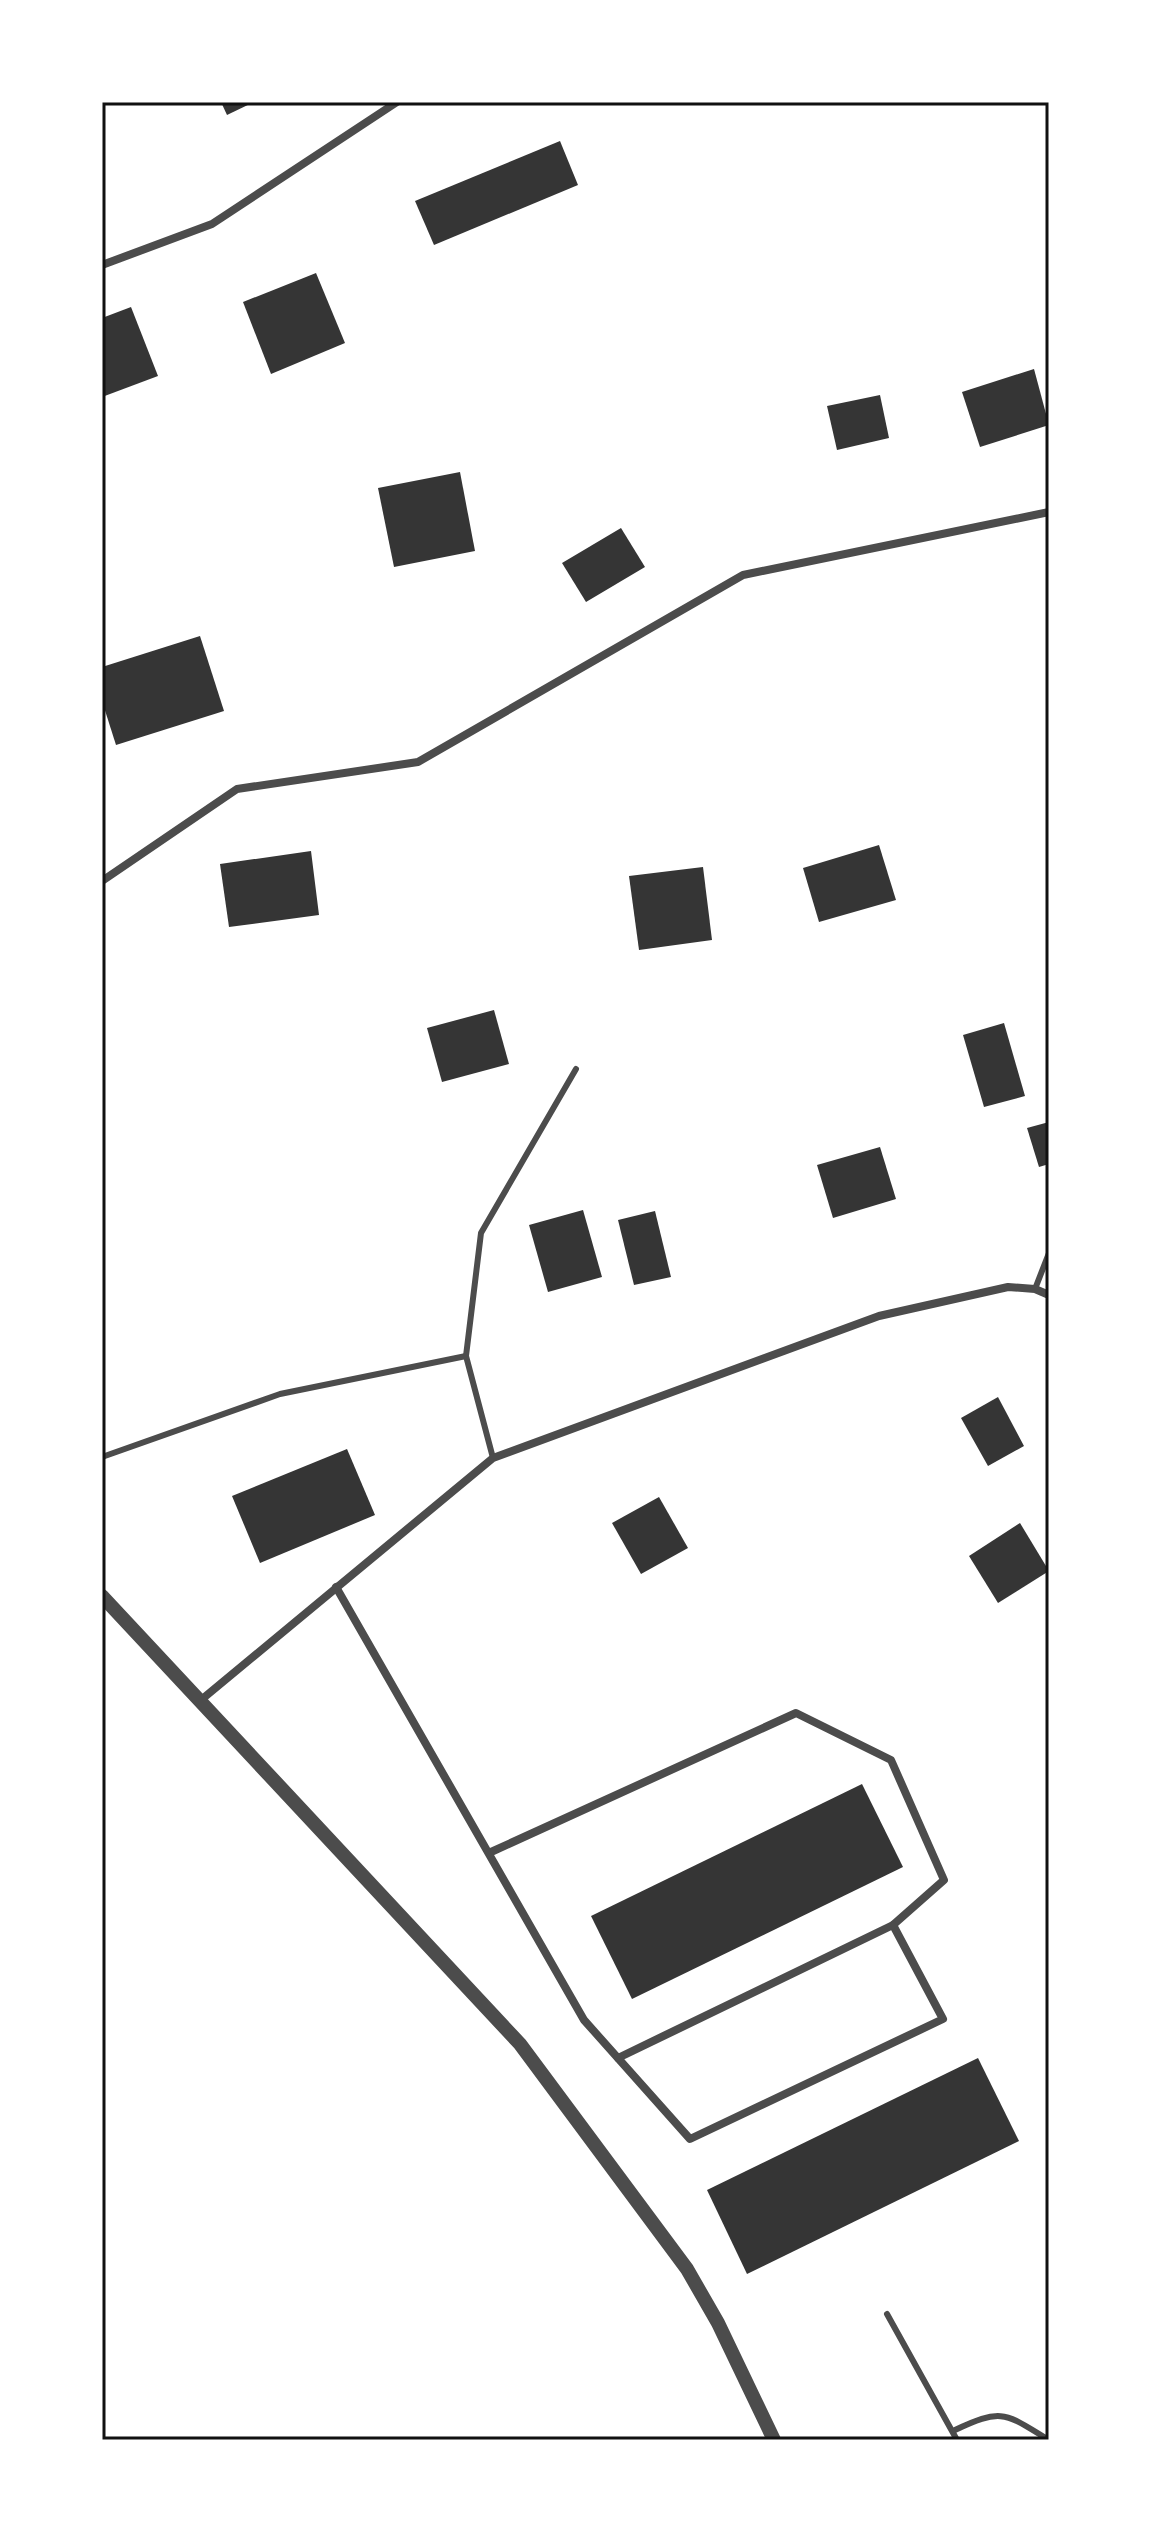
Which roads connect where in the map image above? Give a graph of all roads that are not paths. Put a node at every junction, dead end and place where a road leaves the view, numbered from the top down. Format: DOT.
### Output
graph roads {
  1 [pos="397,102"];
  2 [pos="102,265"];
  3 [pos="1049,512"];
  4 [pos="102,881"];
  5 [pos="576,1069"];
  6 [pos="1049,1253"];
  7 [pos="1035,1289"];
  8 [pos="1049,1295"];
  9 [pos="466,1356"];
  10 [pos="102,1457"];
  11 [pos="493,1458"];
  12 [pos="336,1587"];
  13 [pos="102,1596"];
  14 [pos="201,1700"];
  15 [pos="491,1852"];
  16 [pos="893,1925"];
  17 [pos="618,2058"];
  18 [pos="887,2314"];
  19 [pos="955,2430"];
  20 [pos="774,2440"];
  21 [pos="957,2440"];
  22 [pos="1049,2440"];
  1 -- 2 [label="street"];
  3 -- 4 [label="street"];
  5 -- 9 [label="lane"];
  6 -- 7 [label="lane"];
  7 -- 8 [label="street"];
  7 -- 11 [label="street"];
  9 -- 10 [label="lane"];
  9 -- 11 [label="lane"];
  11 -- 12 [label="street"];
  12 -- 14 [label="street"];
  12 -- 15 [label="street"];
  13 -- 14 [label="street"];
  14 -- 20 [label="street"];
  15 -- 16 [label="street"];
  15 -- 17 [label="street"];
  16 -- 17 [label="street"];
  16 -- 17 [label="street"];
  18 -- 19 [label="lane"];
  19 -- 21 [label="lane"];
  19 -- 22 [label="lane"];
}
